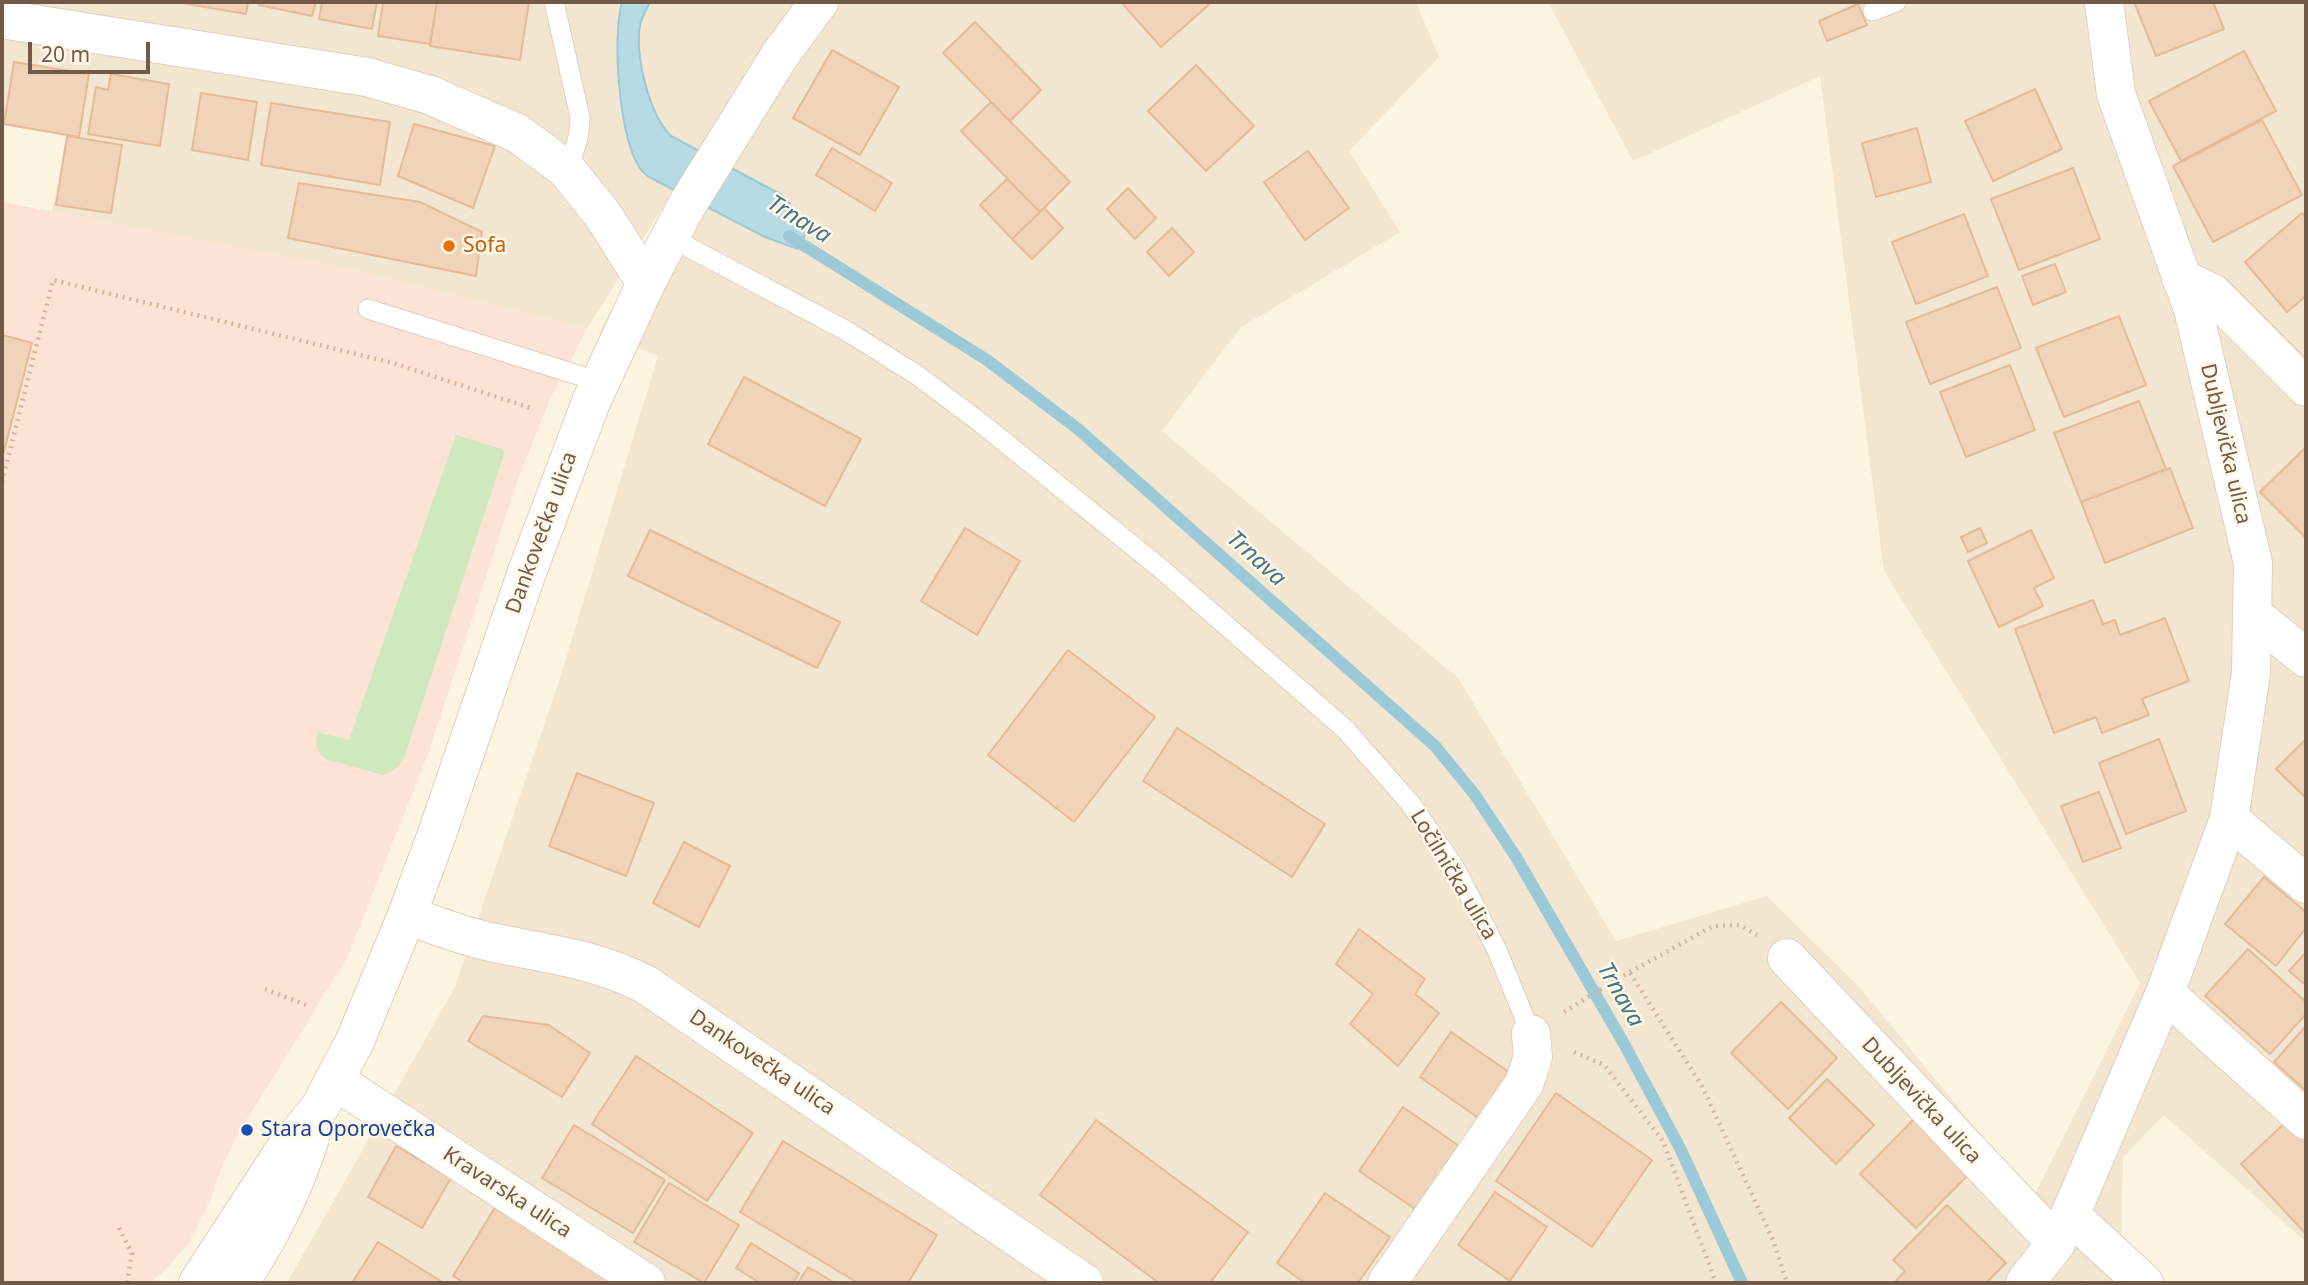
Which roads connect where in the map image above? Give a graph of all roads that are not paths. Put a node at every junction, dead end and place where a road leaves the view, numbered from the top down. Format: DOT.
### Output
graph roads {
  1 [pos="554,2"];
  2 [pos="819,2"];
  3 [pos="1896,2"];
  4 [pos="2104,2"];
  5 [pos="1873,11"];
  6 [pos="2,19"];
  7 [pos="566,169"];
  8 [pos="678,221"];
  9 [pos="2181,278"];
  10 [pos="646,283"];
  11 [pos="368,309"];
  12 [pos="600,382"];
  13 [pos="2306,387"];
  14 [pos="2252,614"];
  15 [pos="2306,658"];
  16 [pos="2229,819"];
  17 [pos="2306,884"];
  18 [pos="407,915"];
  19 [pos="1787,958"];
  20 [pos="2165,993"];
  21 [pos="1531,1034"];
  22 [pos="327,1094"];
  23 [pos="2306,1120"];
  24 [pos="2063,1229"];
  25 [pos="227,1237"];
  26 [pos="174,1283"];
  27 [pos="198,1283"];
  28 [pos="239,1283"];
  29 [pos="646,1283"];
  30 [pos="1084,1283"];
  31 [pos="1387,1283"];
  32 [pos="2025,1283"];
  33 [pos="2144,1283"];
  1 -- 7 [label="lane"];
  2 -- 8 [label="street, Dankovečka ulica"];
  3 -- 5 [label="lane"];
  4 -- 9 [label="street, Dubljevička ulica"];
  6 -- 7 [label="street"];
  7 -- 10 [label="street"];
  8 -- 10 [label="street, Dankovečka ulica"];
  8 -- 21 [label="lane, Ločilnička ulica"];
  9 -- 13 [label="street"];
  9 -- 14 [label="street, Dubljevička ulica"];
  10 -- 12 [label="street, Dankovečka ulica"];
  11 -- 12 [label="lane"];
  12 -- 18 [label="street, Dankovečka ulica"];
  14 -- 15 [label="street"];
  14 -- 16 [label="street, Dubljevička ulica"];
  16 -- 17 [label="street"];
  16 -- 20 [label="street, Dubljevička ulica"];
  18 -- 22 [label="street, Dankovečka ulica"];
  18 -- 30 [label="street, Dankovečka ulica"];
  19 -- 24 [label="street, Dubljevička ulica"];
  20 -- 23 [label="street"];
  20 -- 24 [label="street, Dubljevička ulica"];
  21 -- 31 [label="street, Ločilnička ulica"];
  22 -- 25 [label="street, Dankovečka ulica"];
  22 -- 28 [label="street, Dankovečka ulica"];
  22 -- 29 [label="street, Kravarska ulica"];
  24 -- 32 [label="street, Dubljevička ulica"];
  24 -- 33 [label="street, Dubljevička ulica"];
  25 -- 26 [label="street"];
  25 -- 27 [label="street, Dankovečka ulica"];
}
